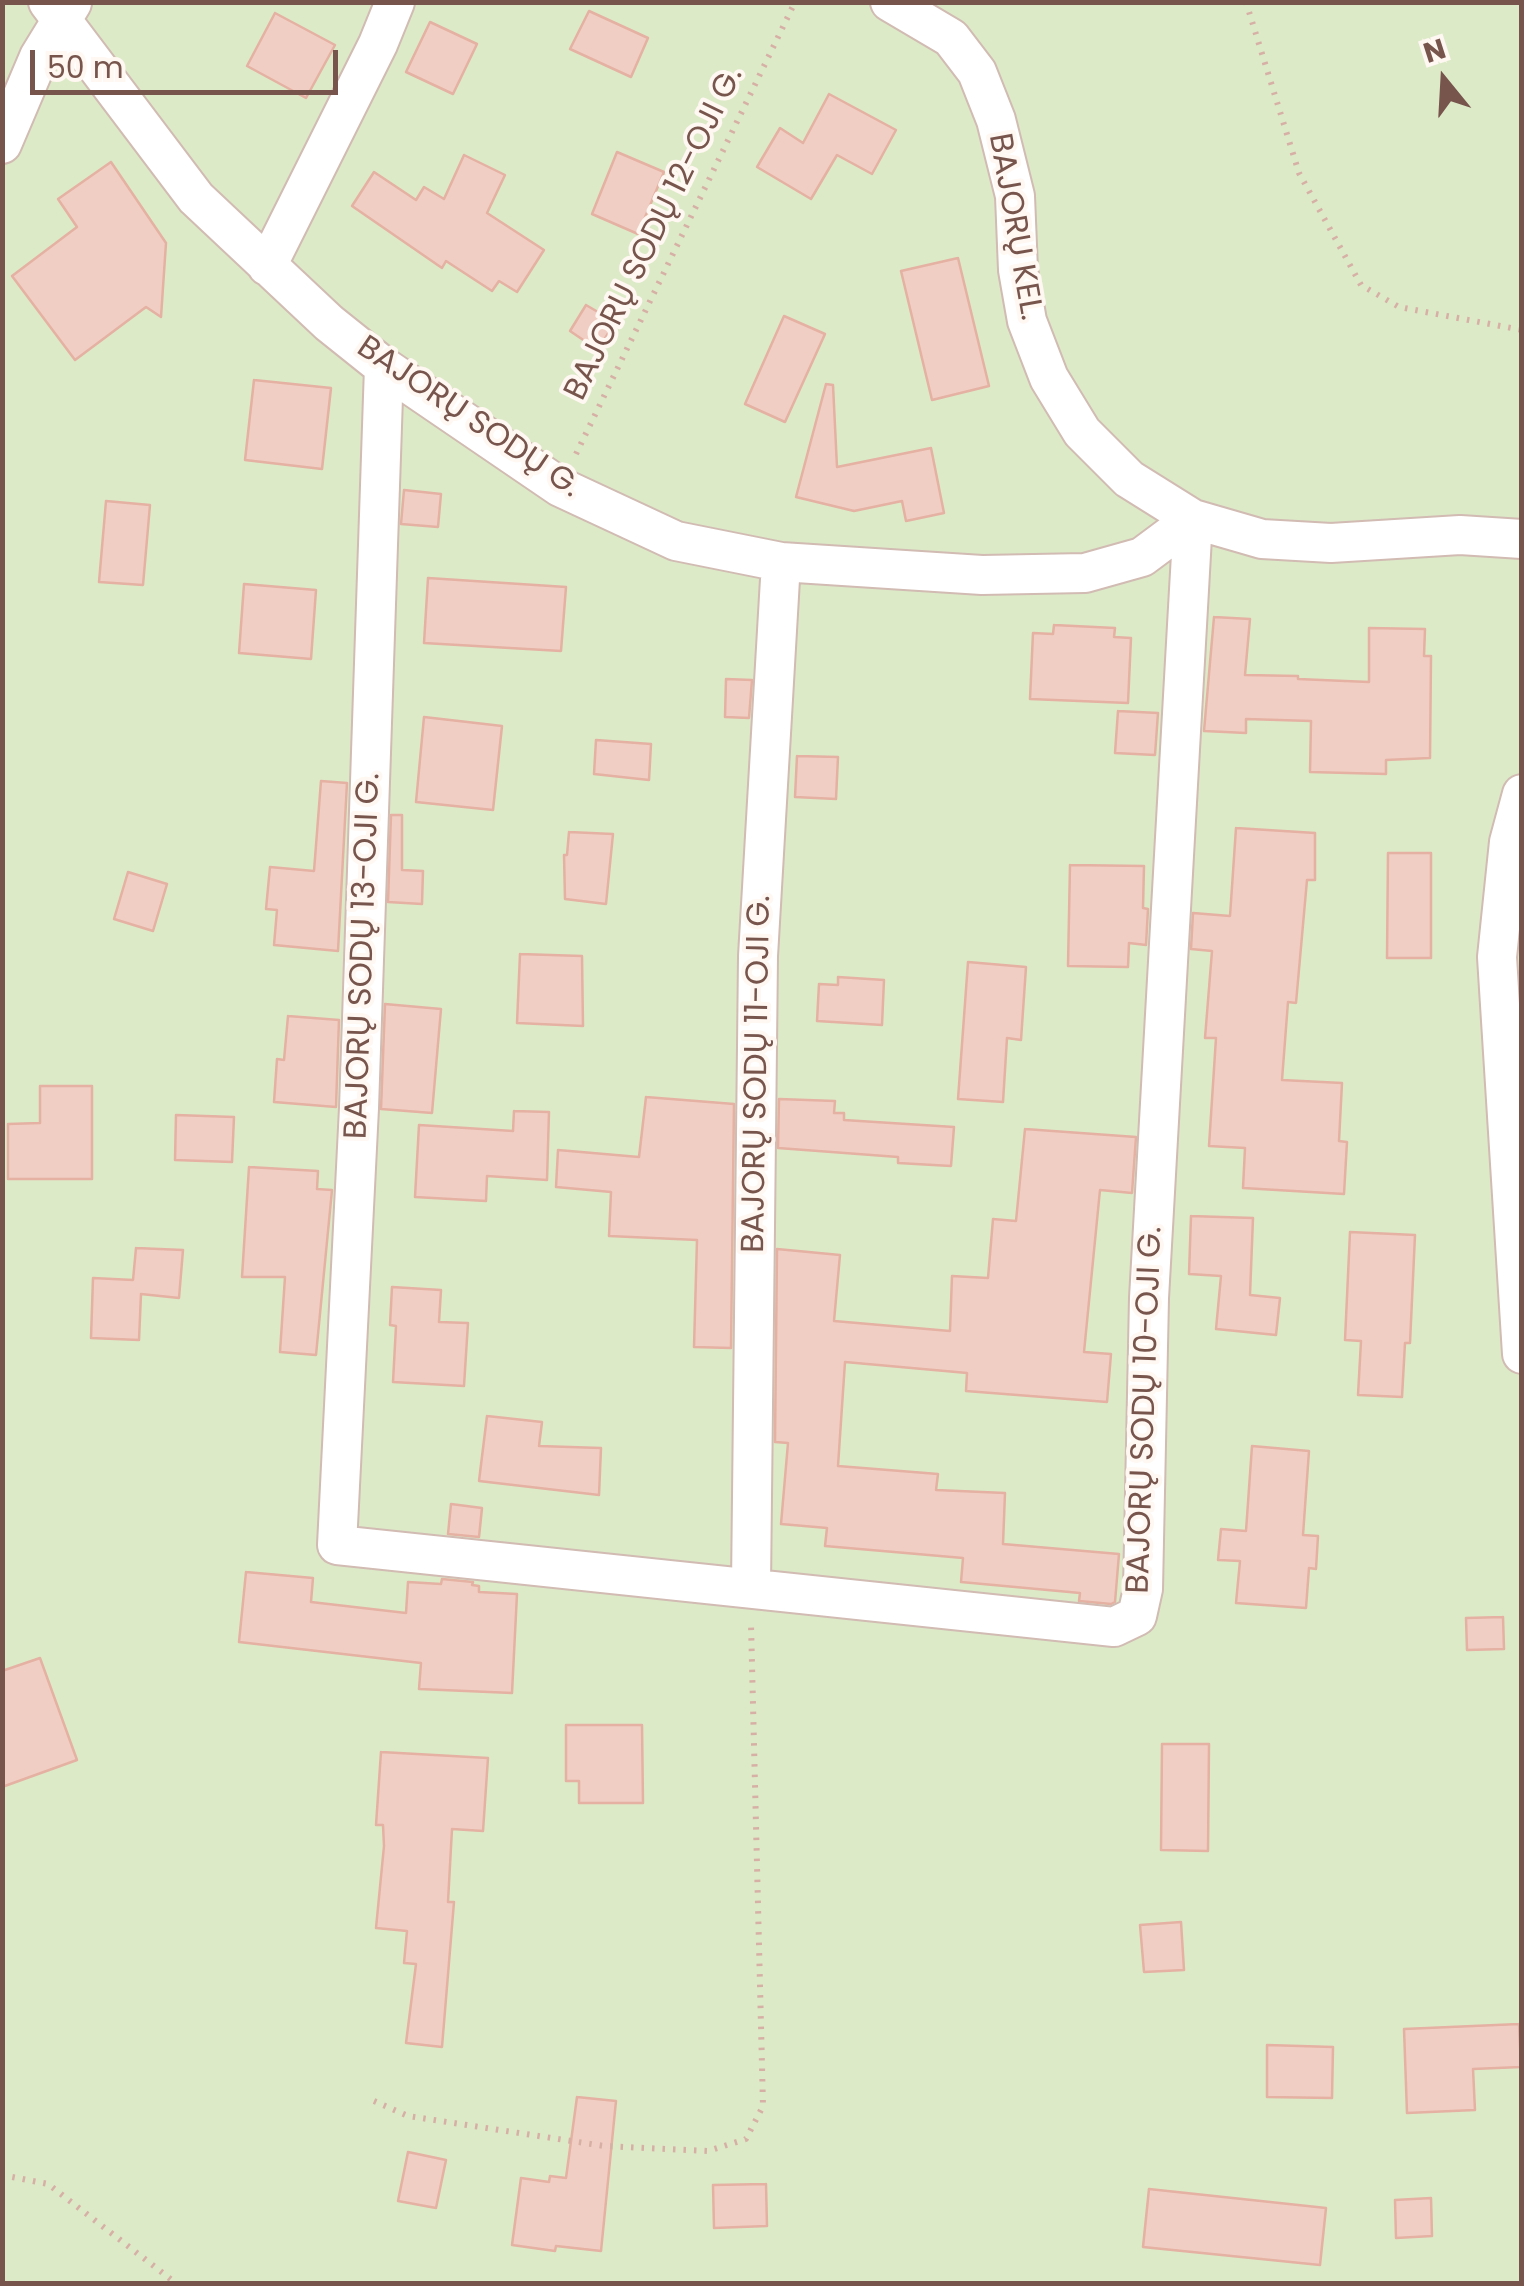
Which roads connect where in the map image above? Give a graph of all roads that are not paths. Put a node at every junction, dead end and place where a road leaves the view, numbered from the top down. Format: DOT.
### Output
graph roads {
  1 [pos="395,2"];
  2 [pos="890,2"];
  3 [pos="61,8"];
  4 [pos="2,144"];
  5 [pos="266,266"];
  6 [pos="384,366"];
  7 [pos="1193,519"];
  8 [pos="1522,539"];
  9 [pos="781,562"];
  10 [pos="1522,794"];
  11 [pos="1522,1354"];
  12 [pos="337,1545"];
  13 [pos="750,1586"];
  1 -- 5 [label="street"];
  2 -- 7 [label="street, BAJORŲ KEL."];
  3 -- 4 [label="street"];
  3 -- 5 [label="street, BAJORŲ SODŲ G."];
  5 -- 6 [label="street, BAJORŲ SODŲ G."];
  6 -- 9 [label="street, BAJORŲ SODŲ G."];
  6 -- 12 [label="street, BAJORŲ SODŲ 13-OJI G."];
  7 -- 8 [label="street, BAJORŲ KEL."];
  7 -- 9 [label="street, BAJORŲ SODŲ G."];
  7 -- 13 [label="street, BAJORŲ SODŲ 10-OJI G."];
  9 -- 13 [label="street, BAJORŲ SODŲ 11-OJI G."];
  10 -- 11 [label="street"];
  12 -- 13 [label="street, BAJORŲ SODŲ 10-OJI G."];
}
